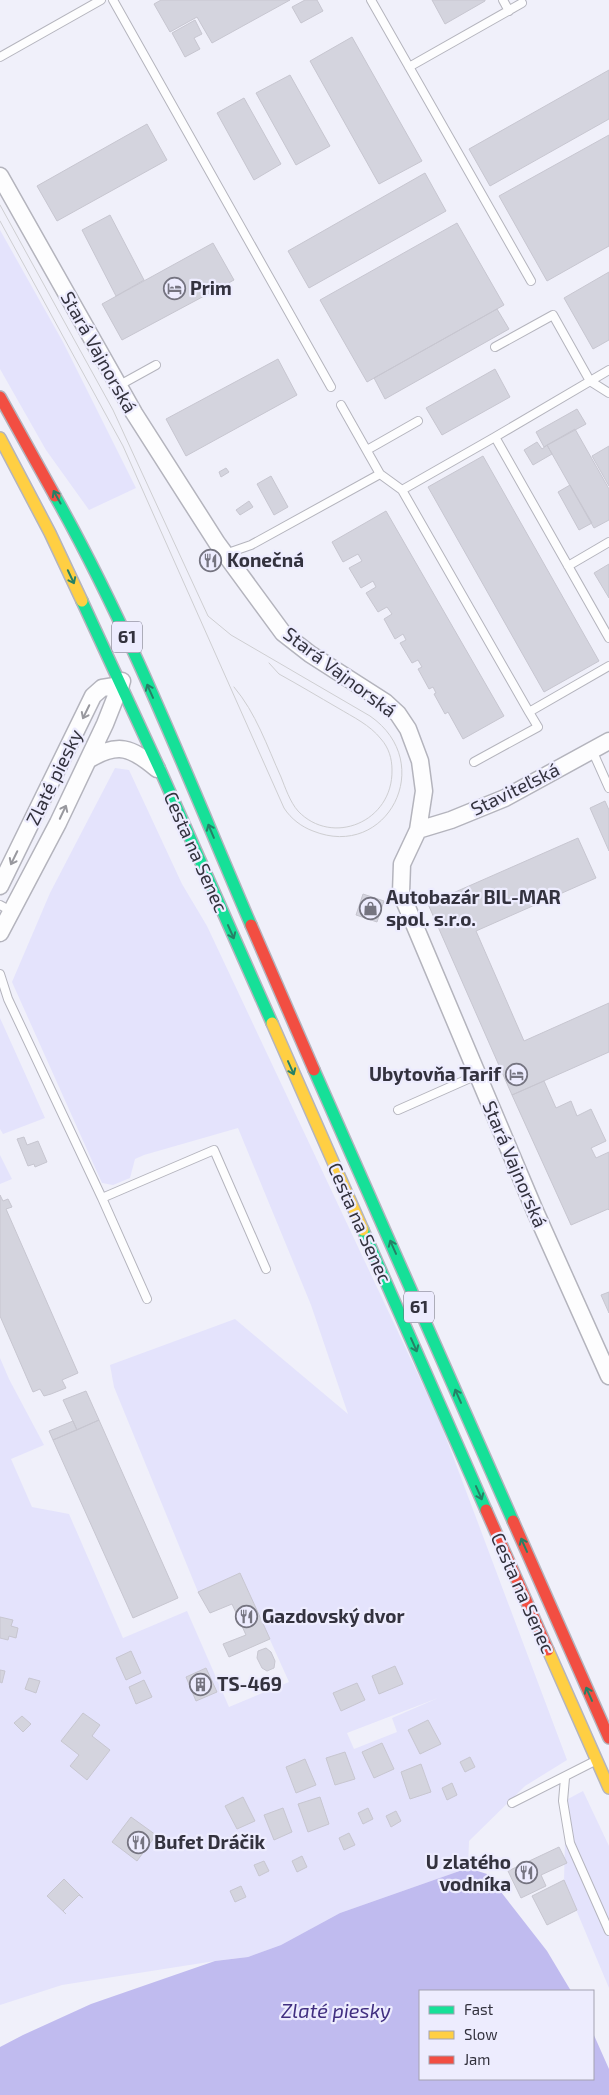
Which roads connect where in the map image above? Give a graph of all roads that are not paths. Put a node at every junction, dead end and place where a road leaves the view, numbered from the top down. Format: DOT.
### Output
graph roads {
  1 [pos="101,0"];
  2 [pos="113,0"];
  3 [pos="371,0"];
  4 [pos="502,0"];
  5 [pos="522,3"];
  6 [pos="509,11"];
  7 [pos="0,57"];
  8 [pos="409,67"];
  9 [pos="0,176"];
  10 [pos="531,281"];
  11 [pos="495,347"];
  12 [pos="156,365"];
  13 [pos="609,370"];
  14 [pos="590,381"];
  15 [pos="118,386"];
  16 [pos="331,387"];
  17 [pos="609,393"];
  18 [pos="0,397"];
  19 [pos="341,405"];
  20 [pos="418,421"];
  21 [pos="495,437"];
  22 [pos="0,438"];
  23 [pos="367,450"];
  24 [pos="380,474"];
  25 [pos="402,490"];
  26 [pos="609,542"];
  27 [pos="225,554"];
  28 [pos="568,566"];
  29 [pos="124,631"];
  30 [pos="609,638"];
  31 [pos="609,666"];
  32 [pos="121,685"];
  33 [pos="529,712"];
  34 [pos="170,736"];
  35 [pos="609,741"];
  36 [pos="592,750"];
  37 [pos="88,760"];
  38 [pos="474,762"];
  39 [pos="161,772"];
  40 [pos="608,783"];
  41 [pos="418,830"];
  42 [pos="0,886"];
  43 [pos="6,908"];
  44 [pos="0,933"];
  45 [pos="0,974"];
  46 [pos="4,999"];
  47 [pos="477,1075"];
  48 [pos="398,1110"];
  49 [pos="102,1198"];
  50 [pos="266,1268"];
  51 [pos="147,1299"];
  52 [pos="609,1376"];
  53 [pos="609,1738"];
  54 [pos="597,1760"];
  55 [pos="565,1778"];
  56 [pos="609,1788"];
  57 [pos="512,1803"];
  58 [pos="609,1931"];
  1 -- 7 [label="lane"];
  2 -- 16 [label="lane"];
  3 -- 8 [label="lane"];
  4 -- 6 [label="lane"];
  5 -- 6 [label="lane"];
  6 -- 8 [label="lane"];
  8 -- 10 [label="lane"];
  9 -- 15 [label="street, Stará Vajnorská"];
  11 -- 14 [label="lane"];
  12 -- 15 [label="lane"];
  13 -- 14 [label="lane"];
  14 -- 17 [label="lane"];
  14 -- 21 [label="lane"];
  15 -- 27 [label="street, Stará Vajnorská"];
  29 -- 18 [label="main road, Cesta na Senec / 61, one-way"];
  19 -- 23 [label="lane"];
  20 -- 23 [label="lane"];
  21 -- 25 [label="lane"];
  21 -- 28 [label="lane"];
  22 -- 32 [label="main road, Cesta na Senec / 61, one-way"];
  23 -- 24 [label="lane"];
  24 -- 25 [label="lane"];
  24 -- 27 [label="lane"];
  25 -- 33 [label="lane"];
  26 -- 28 [label="lane"];
  27 -- 41 [label="street, Stará Vajnorská"];
  28 -- 30 [label="lane"];
  29 -- 32 [label="street, Zlaté piesky"];
  34 -- 29 [label="main road, Cesta na Senec / 61, one-way"];
  31 -- 33 [label="lane"];
  32 -- 34 [label="street, Cesta na Senec"];
  32 -- 37 [label="street, Zlaté piesky"];
  32 -- 39 [label="main road, Cesta na Senec / 61"];
  32 -- 42 [label="street, Zlaté piesky, one-way"];
  33 -- 38 [label="lane"];
  53 -- 34 [label="main road, Cesta na Senec / 61, one-way"];
  35 -- 36 [label="street, Staviteľská"];
  36 -- 40 [label="lane"];
  36 -- 41 [label="street, Staviteľská"];
  37 -- 39 [label="street, Zlaté piesky"];
  43 -- 37 [label="street, Zlaté piesky, one-way"];
  39 -- 54 [label="main road, Cesta na Senec / 61, one-way"];
  41 -- 47 [label="street, Stará Vajnorská"];
  43 -- 44 [label="street, Zlaté piesky"];
  45 -- 46 [label="lane"];
  46 -- 49 [label="lane"];
  47 -- 48 [label="lane"];
  47 -- 52 [label="street, Stará Vajnorská"];
  49 -- 50 [label="lane"];
  49 -- 51 [label="lane"];
  54 -- 55 [label="lane"];
  54 -- 56 [label="main road, Cesta na Senec / 61"];
  55 -- 57 [label="lane"];
  55 -- 58 [label="lane"];
}
